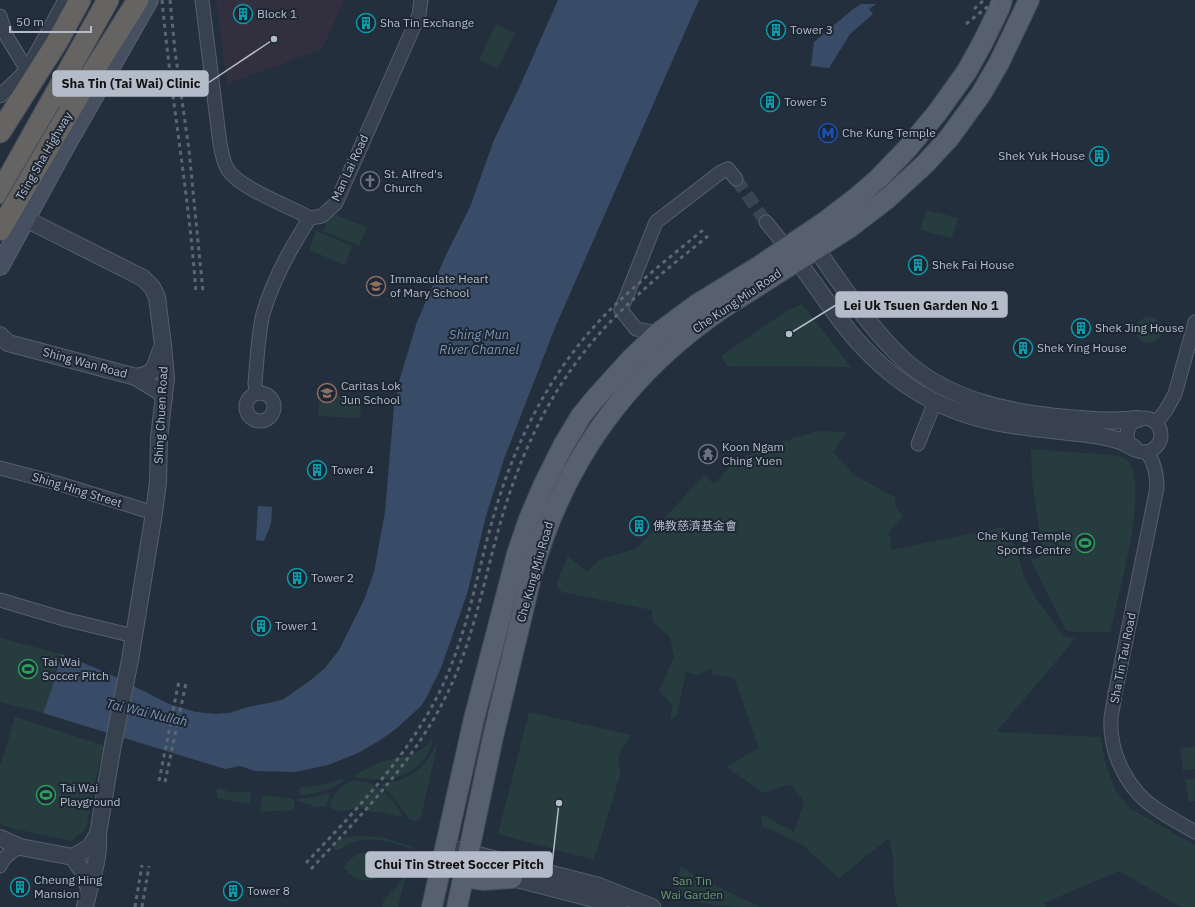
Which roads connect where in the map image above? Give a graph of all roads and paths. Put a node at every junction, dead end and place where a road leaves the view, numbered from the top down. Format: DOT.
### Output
graph roads {
  1 [pos="65,0"];
  2 [pos="80,0"];
  3 [pos="94,0"];
  4 [pos="108,0"];
  5 [pos="128,0"];
  6 [pos="138,0"];
  7 [pos="150,0"];
  8 [pos="202,0"];
  9 [pos="421,0"];
  10 [pos="1002,0"];
  11 [pos="1029,0"];
  12 [pos="0,16"];
  13 [pos="27,70"];
  14 [pos="0,96"];
  15 [pos="0,132"];
  16 [pos="0,170"];
  17 [pos="736,179"];
  18 [pos="5,204"];
  19 [pos="310,218"];
  20 [pos="26,219"];
  21 [pos="766,222"];
  22 [pos="0,230"];
  23 [pos="811,242"];
  24 [pos="792,254"];
  25 [pos="0,266"];
  26 [pos="1195,322"];
  27 [pos="658,333"];
  28 [pos="3,342"];
  29 [pos="163,345"];
  30 [pos="136,377"];
  31 [pos="256,394"];
  32 [pos="164,398"];
  33 [pos="935,402"];
  34 [pos="1138,419"];
  35 [pos="1156,423"];
  36 [pos="918,444"];
  37 [pos="1140,450"];
  38 [pos="0,468"];
  39 [pos="154,513"];
  40 [pos="0,600"];
  41 [pos="134,636"];
  42 [pos="1195,832"];
  43 [pos="98,834"];
  44 [pos="0,838"];
  45 [pos="20,847"];
  46 [pos="72,857"];
  47 [pos="458,860"];
  48 [pos="0,863"];
  49 [pos="512,878"];
  50 [pos="89,888"];
  51 [pos="85,907"];
  52 [pos="432,907"];
  53 [pos="457,907"];
  54 [pos="619,907"];
  55 [pos="652,907"];
  1 -- 13 [label="street"];
  2 -- 15 [label="highway"];
  3 -- 16 [label="highway"];
  4 -- 18 [label="highway"];
  5 -- 18 [label="main road"];
  6 -- 22 [label="highway, Tsing Sha Highway, bridge"];
  7 -- 20 [label="main road"];
  8 -- 19 [label="street"];
  9 -- 19 [label="street, Man Lai Road"];
  10 -- 23 [label="main road, Che Kung Miu Road"];
  11 -- 23 [label="main road, Che Kung Miu Road"];
  12 -- 13 [label="street"];
  13 -- 14 [label="street"];
  17 -- 27 [label="street"];
  18 -- 20 [label="street, Shing Chuen Road"];
  19 -- 31 [label="street"];
  20 -- 25 [label="main road"];
  20 -- 29 [label="street, Shing Chuen Road"];
  21 -- 24 [label="street"];
  23 -- 24 [label="main road, Che Kung Miu Road"];
  23 -- 34 [label="street"];
  24 -- 27 [label="main road, Che Kung Miu Road"];
  24 -- 33 [label="street"];
  24 -- 47 [label="main road, Che Kung Miu Road"];
  26 -- 35 [label="street"];
  27 -- 47 [label="main road, Che Kung Miu Road"];
  28 -- 30 [label="street, Shing Wan Road"];
  29 -- 30 [label="street"];
  29 -- 32 [label="street, Shing Chuen Road"];
  30 -- 32 [label="street, Shing Wan Road"];
  32 -- 39 [label="street, Shing Chuen Road"];
  33 -- 36 [label="street"];
  33 -- 37 [label="street"];
  34 -- 35 [label="street"];
  34 -- 37 [label="street, Sha Tin Tau Road"];
  35 -- 37 [label="street"];
  37 -- 42 [label="street, Sha Tin Tau Road"];
  38 -- 39 [label="street, Shing Hing Street"];
  39 -- 41 [label="street, Shing Chuen Road"];
  40 -- 41 [label="street"];
  41 -- 43 [label="street, Shing Chuen Road"];
  43 -- 46 [label="street"];
  43 -- 50 [label="street, Shing Chuen Road"];
  44 -- 45 [label="street"];
  45 -- 46 [label="street"];
  45 -- 48 [label="street"];
  46 -- 50 [label="street"];
  47 -- 49 [label="main road"];
  47 -- 52 [label="main road, Che Kung Miu Road"];
  47 -- 53 [label="main road, Che Kung Miu Road"];
  47 -- 55 [label="street"];
  49 -- 54 [label="street"];
  50 -- 51 [label="street, Shing Chuen Road"];
}
